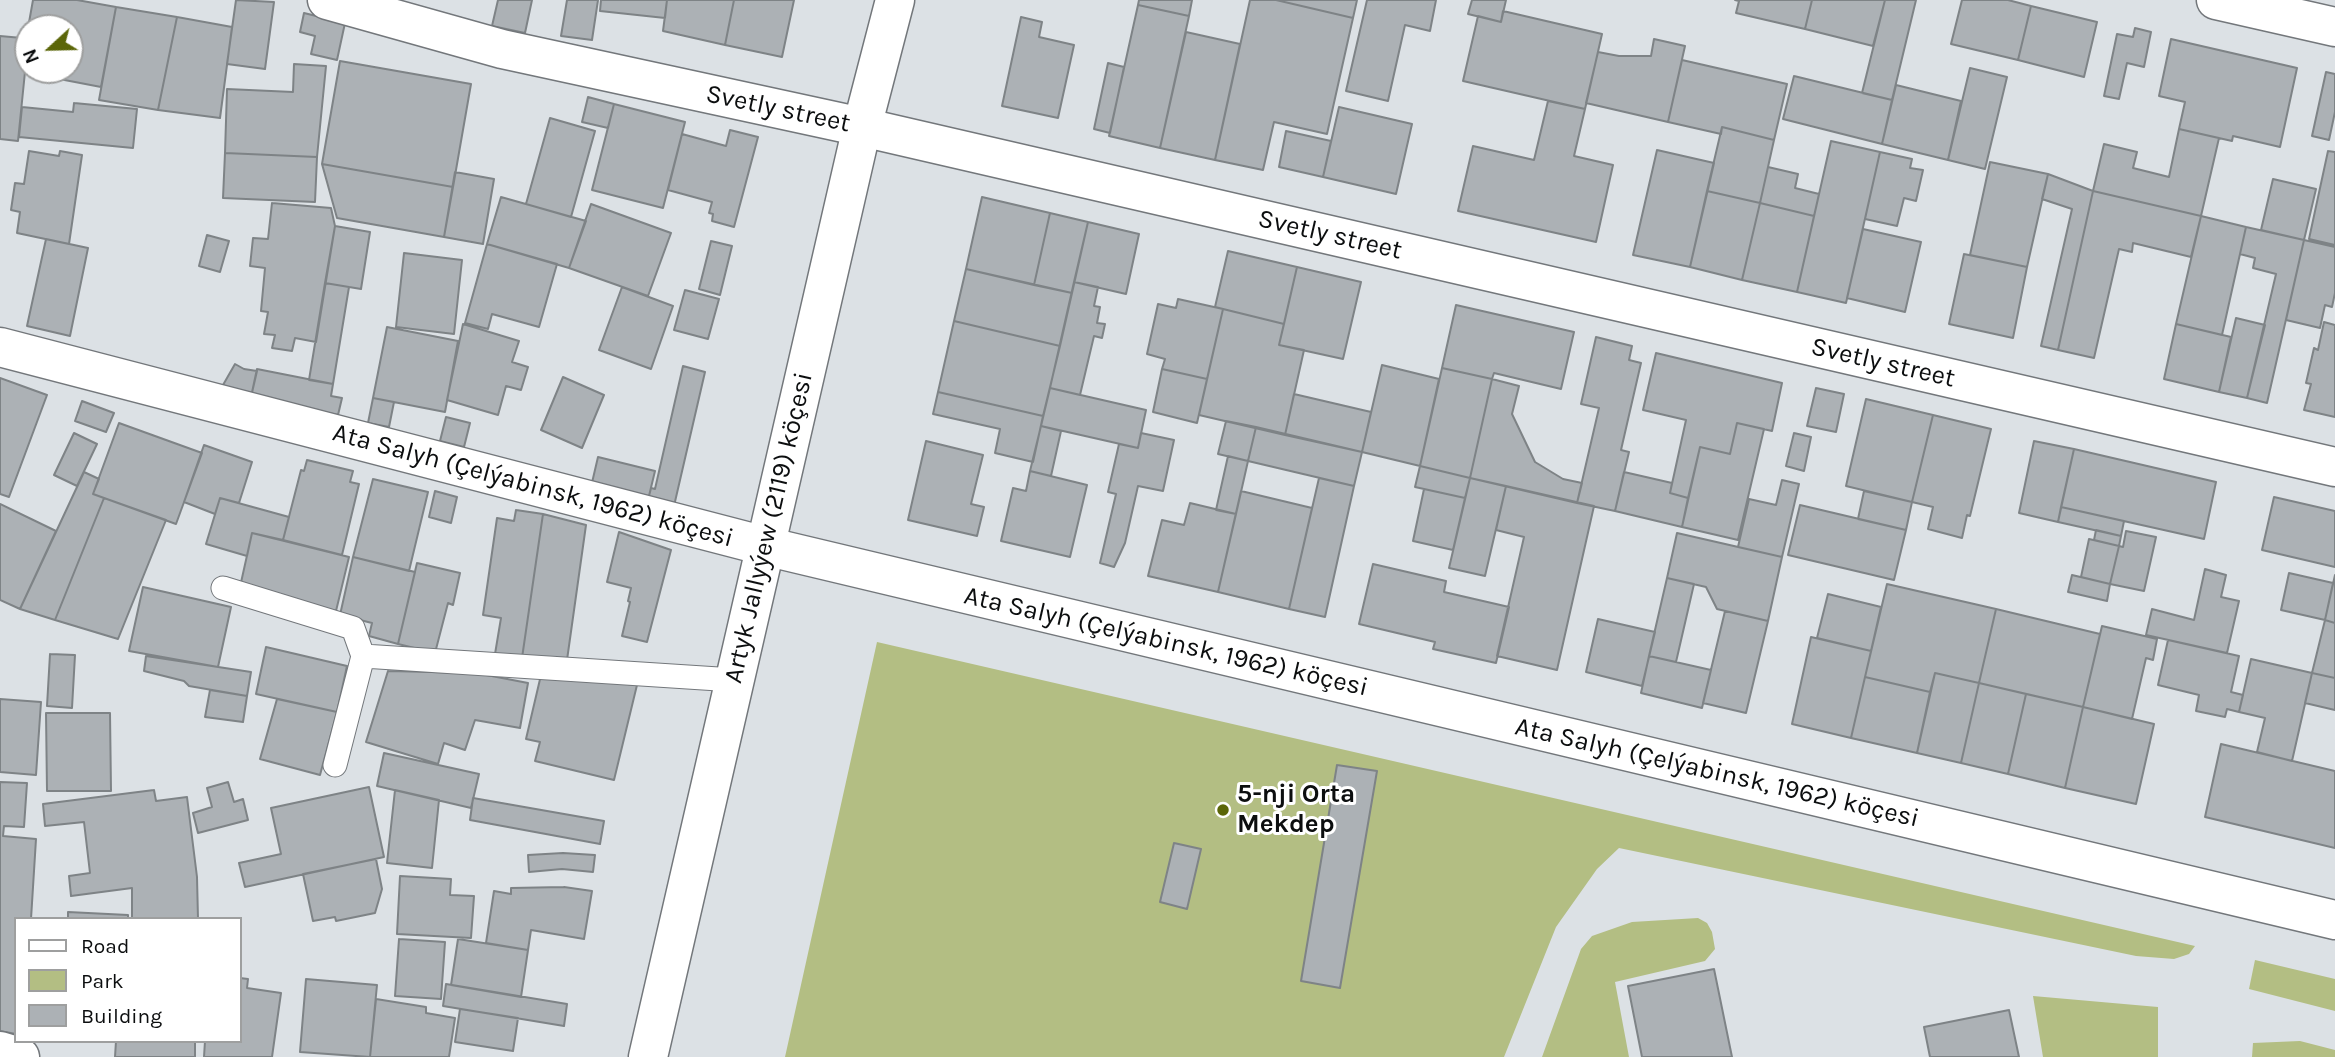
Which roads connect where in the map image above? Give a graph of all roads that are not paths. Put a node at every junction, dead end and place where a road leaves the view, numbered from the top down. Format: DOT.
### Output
graph roads {
  1 [pos="327,0"];
  2 [pos="895,0"];
  3 [pos="2216,0"];
  4 [pos="2335,27"];
  5 [pos="862,127"];
  6 [pos="0,348"];
  7 [pos="2335,467"];
  8 [pos="765,546"];
  9 [pos="223,588"];
  10 [pos="363,656"];
  11 [pos="734,680"];
  12 [pos="335,765"];
  13 [pos="2335,920"];
  14 [pos="0,1051"];
  15 [pos="20,1057"];
  16 [pos="648,1057"];
  1 -- 5 [label="street, Svetly street"];
  2 -- 5 [label="street, Artyk Jallyýew (2119) köçesi"];
  3 -- 4 [label="street"];
  5 -- 7 [label="street, Svetly street"];
  5 -- 8 [label="street, Artyk Jallyýew (2119) köçesi"];
  6 -- 8 [label="street, Ata Salyh (Çelýabinsk, 1962) köçesi"];
  8 -- 11 [label="street, Artyk Jallyýew (2119) köçesi"];
  8 -- 13 [label="street, Ata Salyh (Çelýabinsk, 1962) köçesi"];
  9 -- 10 [label="lane"];
  10 -- 11 [label="lane"];
  10 -- 12 [label="lane"];
  11 -- 16 [label="street, Artyk Jallyýew (2119) köçesi"];
  14 -- 15 [label="street"];
}
